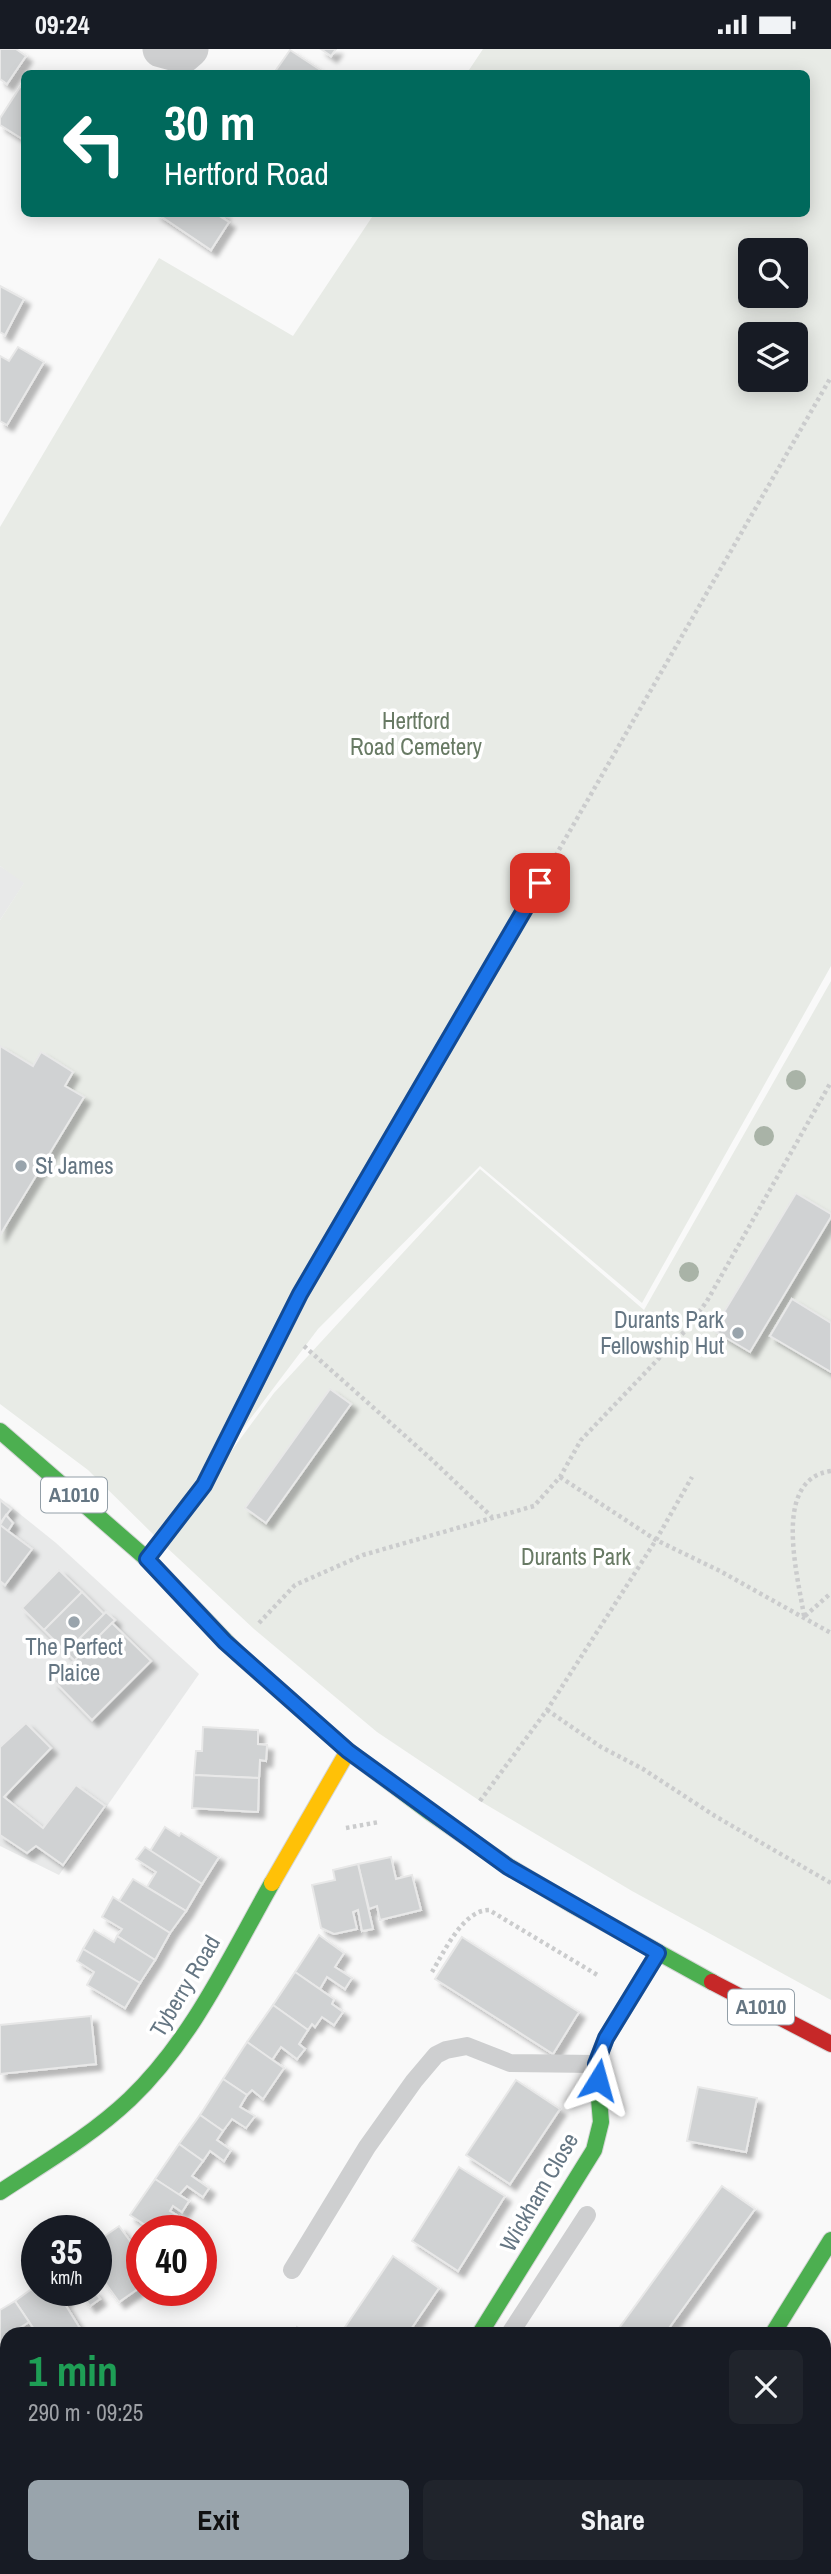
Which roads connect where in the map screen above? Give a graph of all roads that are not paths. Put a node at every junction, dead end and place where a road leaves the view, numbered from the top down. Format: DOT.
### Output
graph roads {
  1 [pos="161,49"];
  2 [pos="190,49"];
  3 [pos="540,883"];
  4 [pos="0,1431"];
  5 [pos="147,1559"];
  6 [pos="348,1751"];
  7 [pos="658,1953"];
  8 [pos="831,2044"];
  9 [pos="596,2064"];
  10 [pos="0,2192"];
  11 [pos="587,2215"];
  12 [pos="831,2240"];
  13 [pos="292,2270"];
  14 [pos="484,2327"];
  15 [pos="515,2327"];
  16 [pos="777,2327"];
  1 -- 2 [label="street"];
  3 -- 5 [label="lane"];
  4 -- 5 [label="street, A1010"];
  5 -- 6 [label="street, A1010"];
  6 -- 7 [label="street, A1010"];
  6 -- 10 [label="street, Tyberry Road"];
  7 -- 8 [label="street, A1010"];
  7 -- 9 [label="street, Wickham Close"];
  9 -- 13 [label="lane"];
  9 -- 14 [label="street, Wickham Close"];
  11 -- 15 [label="lane"];
  12 -- 16 [label="street"];
}
